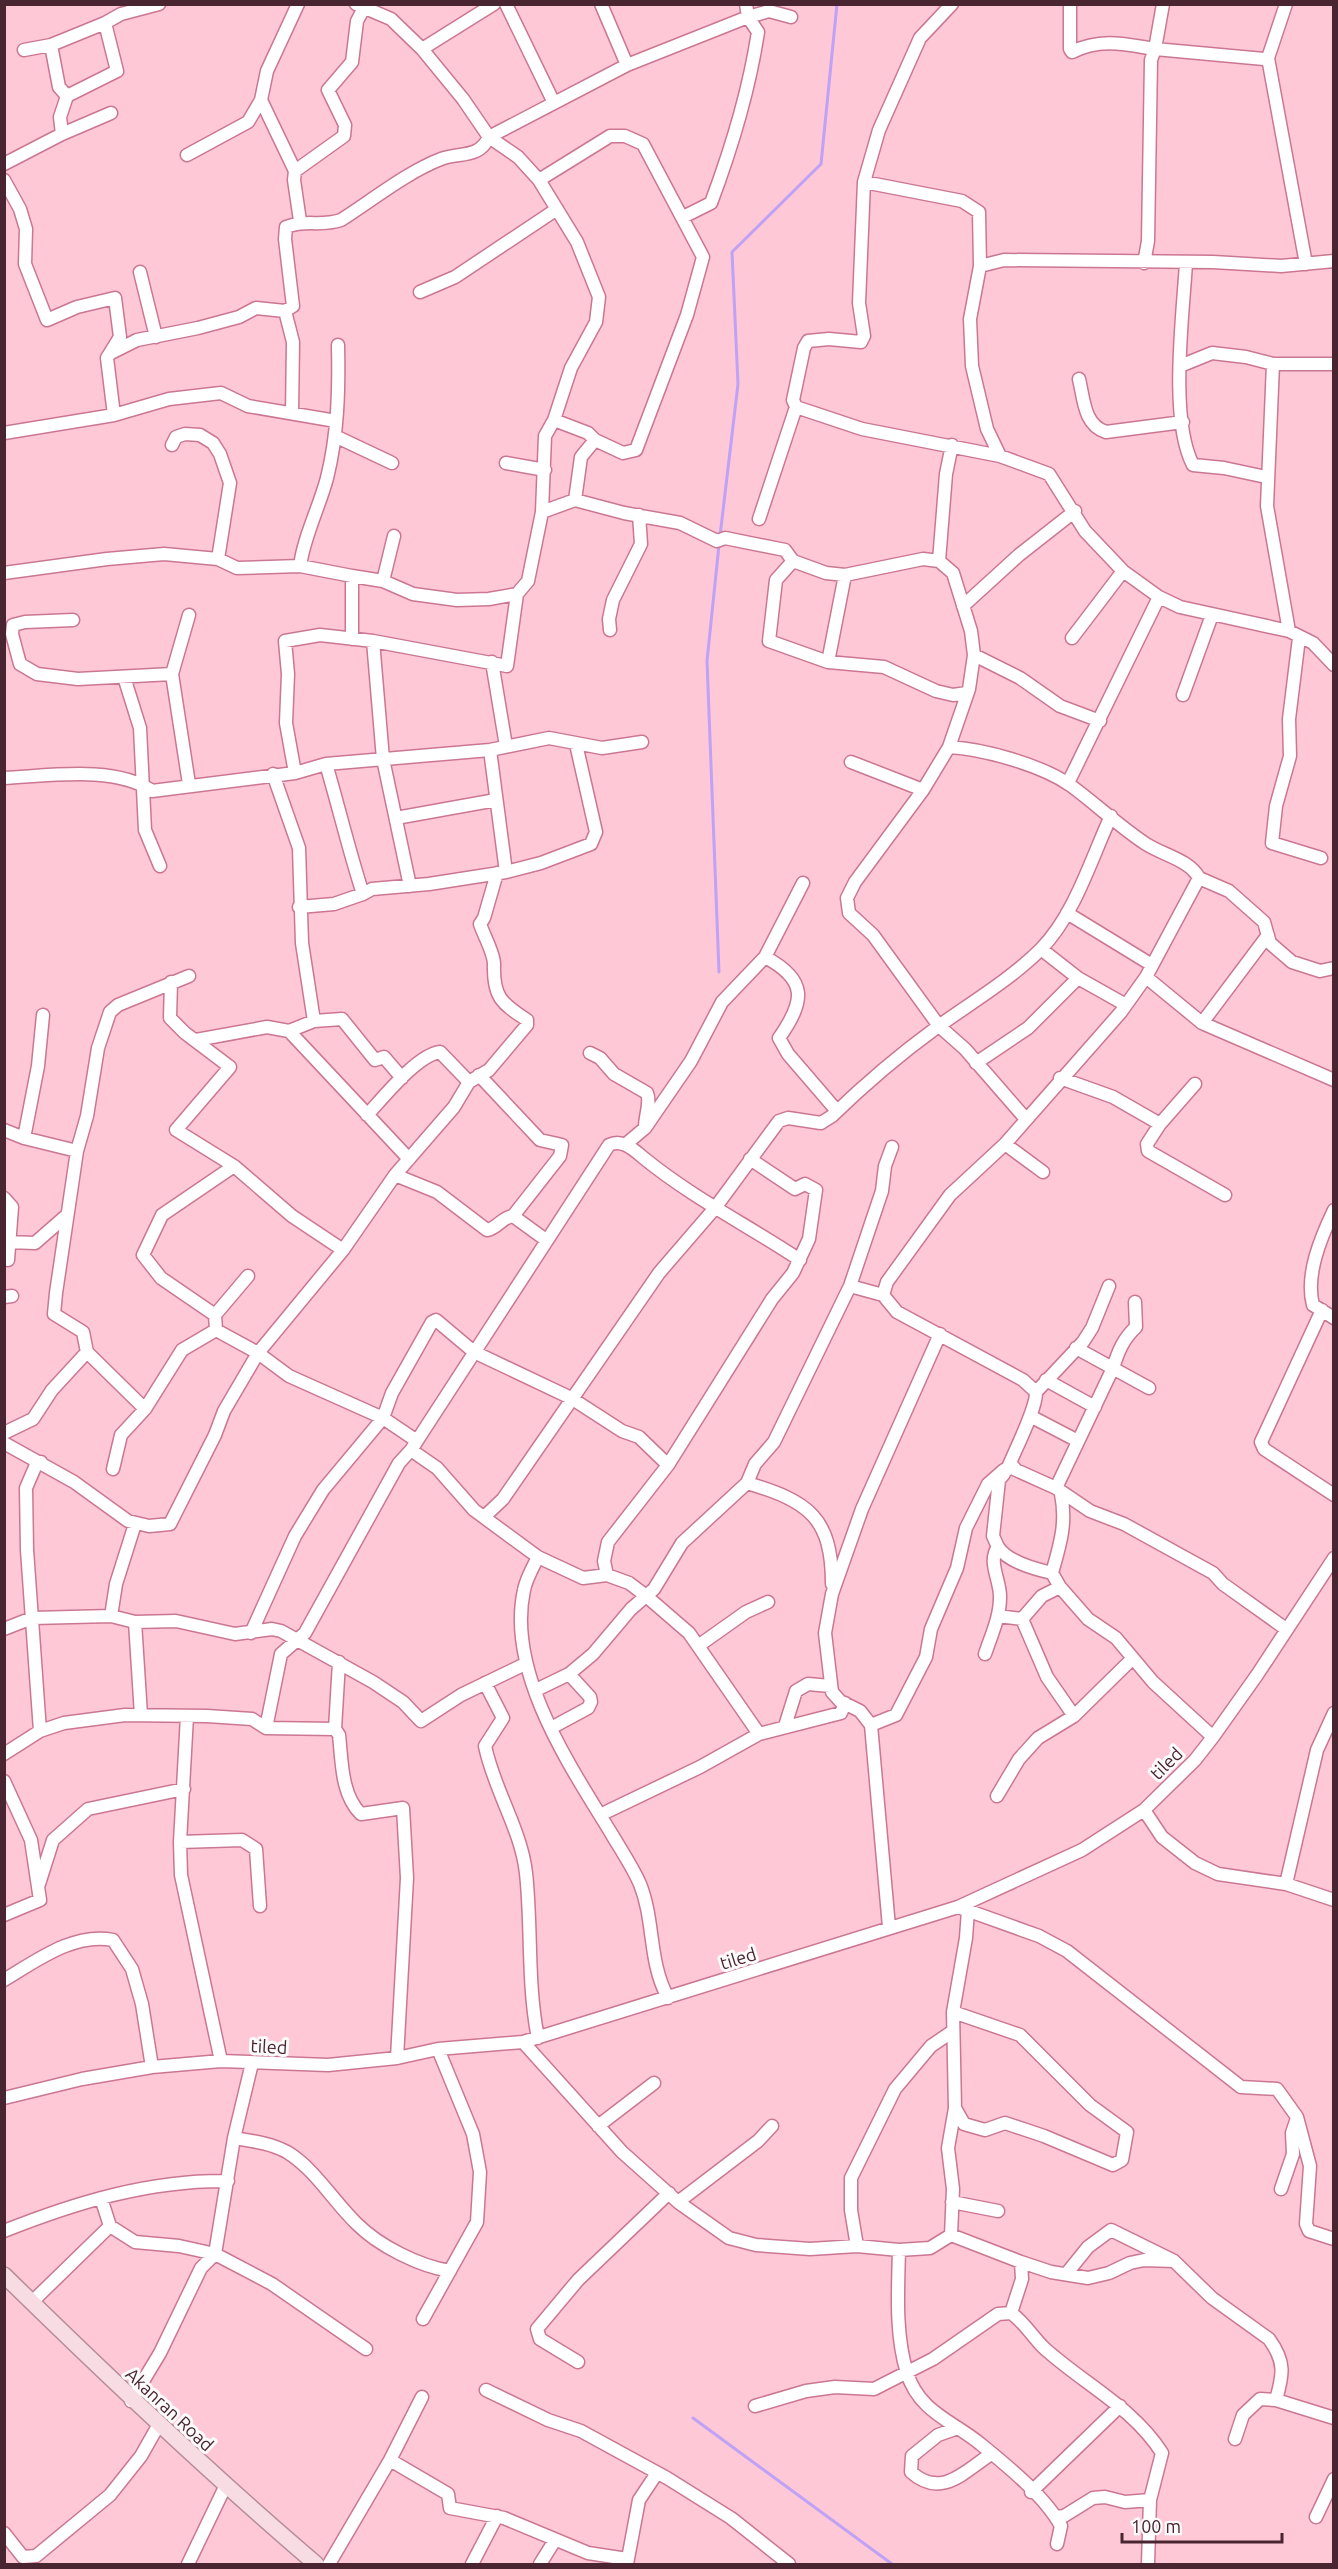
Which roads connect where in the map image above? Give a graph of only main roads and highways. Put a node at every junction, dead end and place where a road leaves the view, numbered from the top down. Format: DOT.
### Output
graph roads {
  1 [pos="4,2275"];
  2 [pos="316,2565"];
  1 -- 2 [label="main road, Akanran Road"];
}
